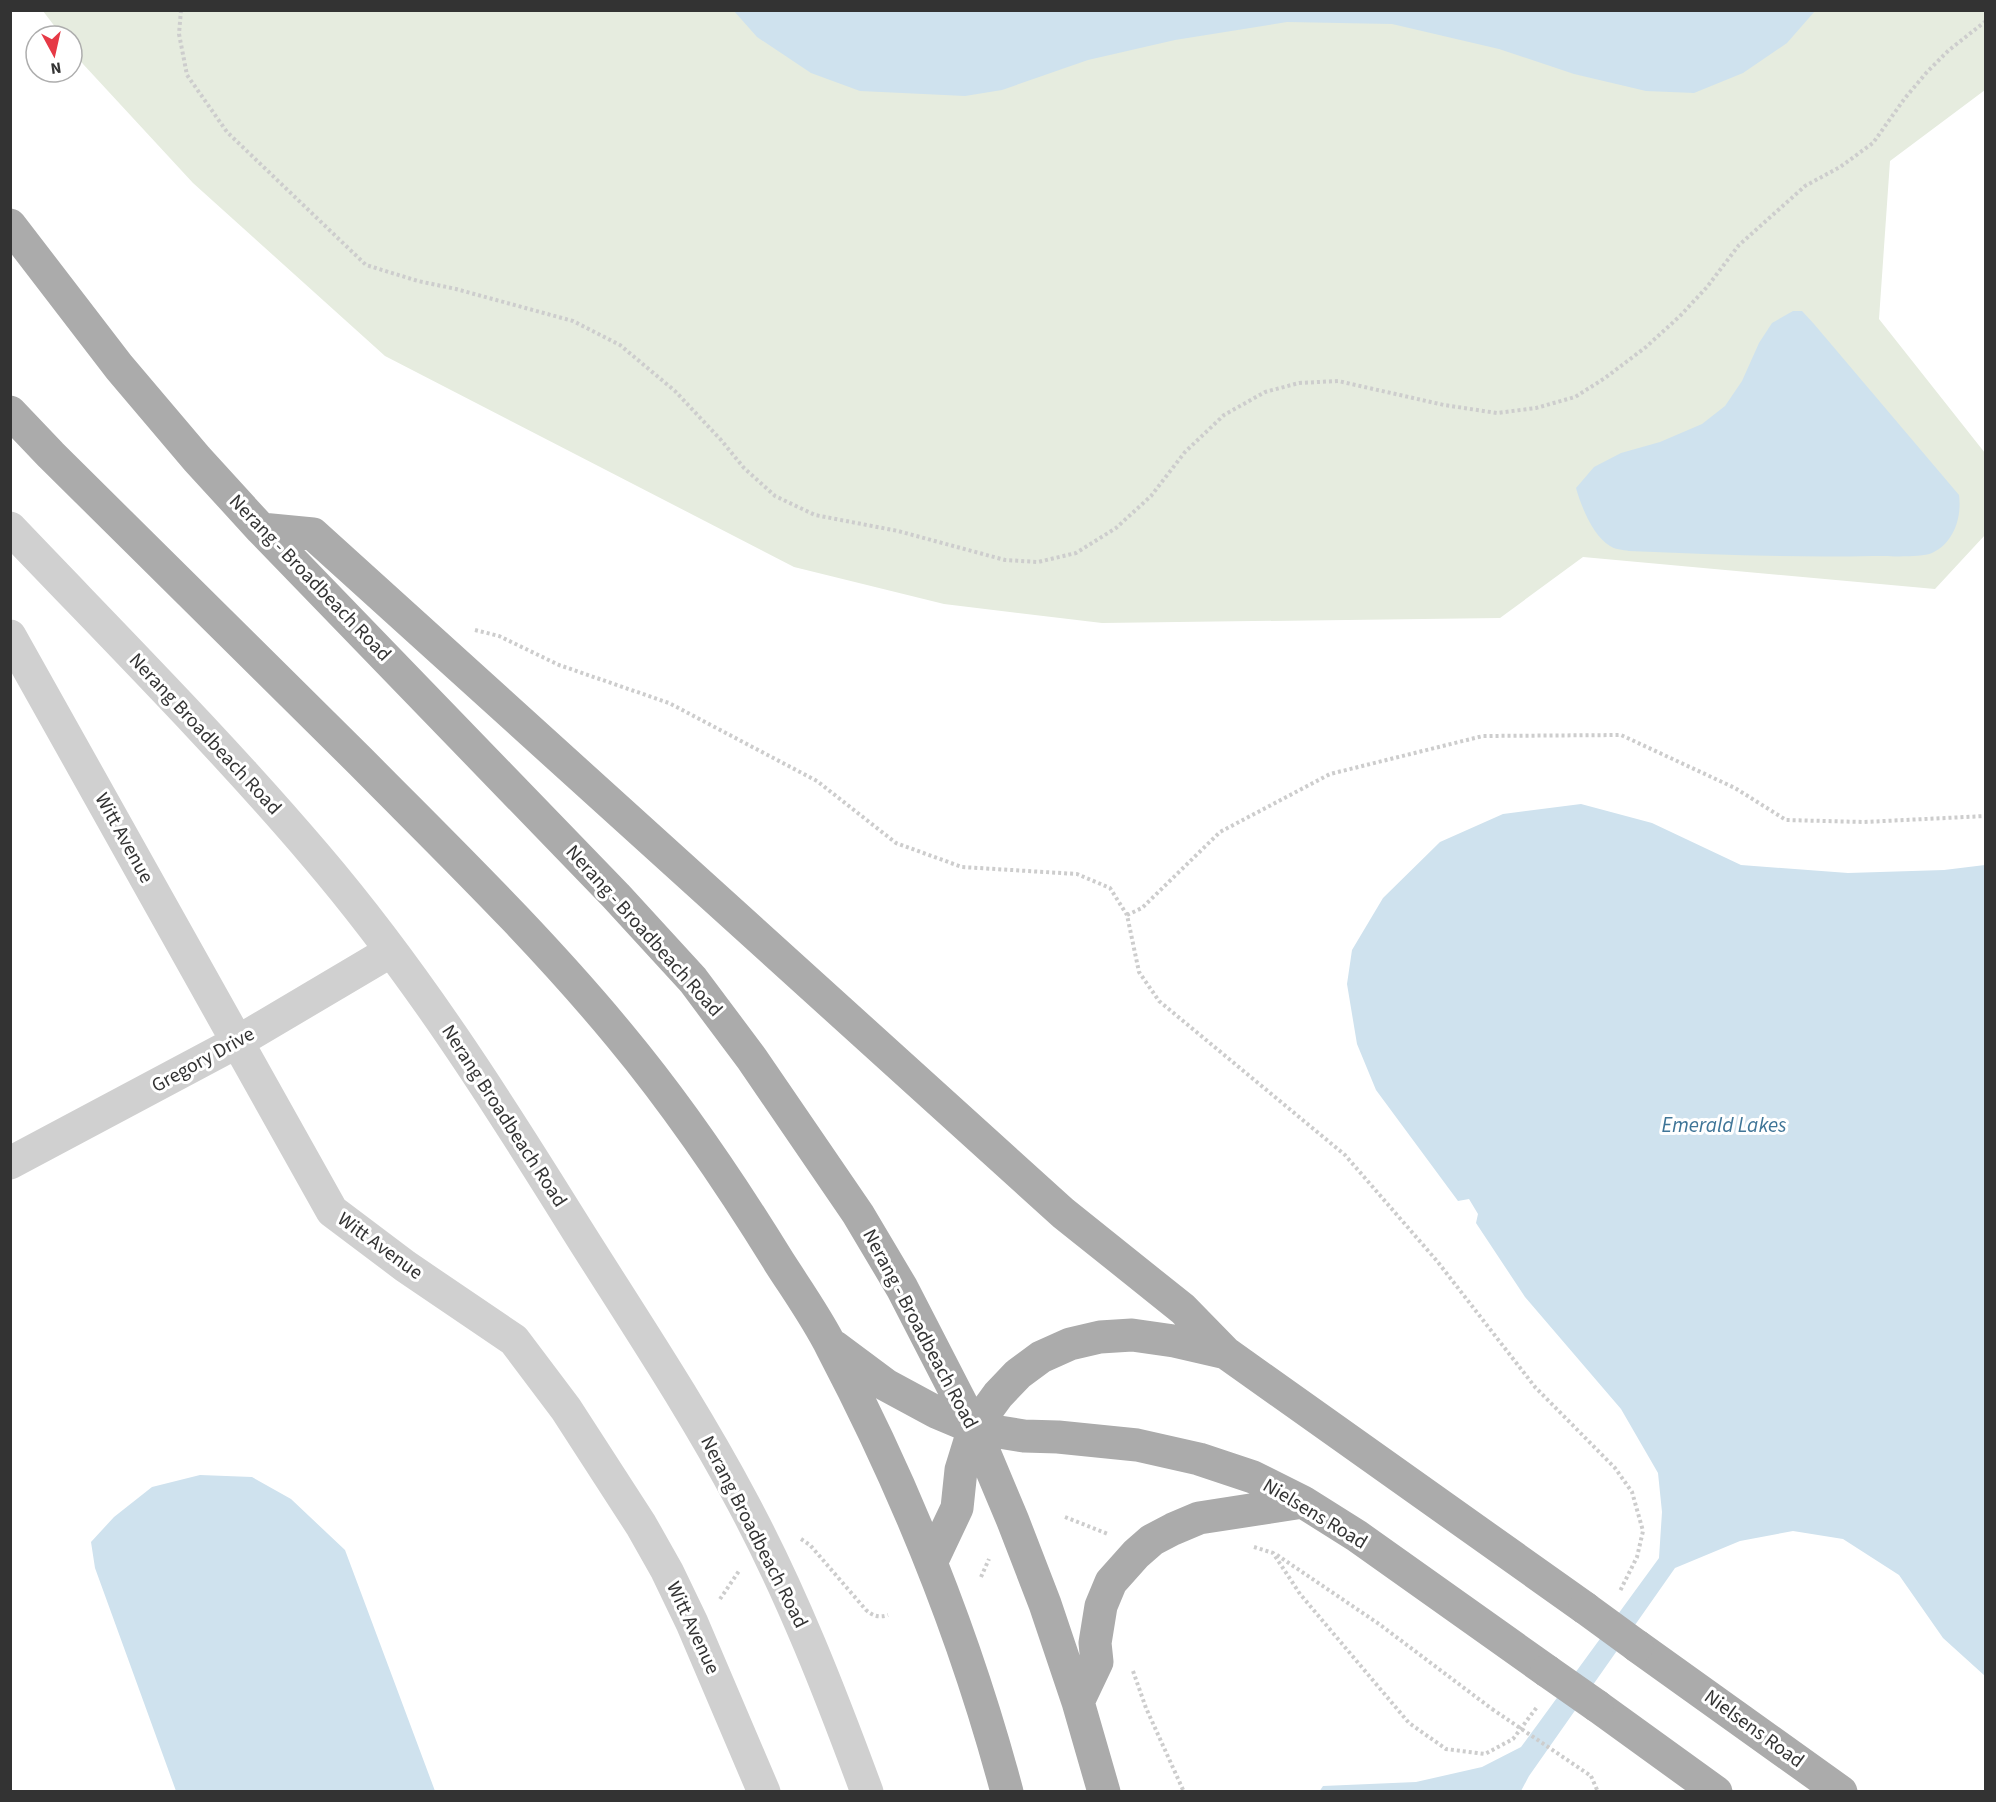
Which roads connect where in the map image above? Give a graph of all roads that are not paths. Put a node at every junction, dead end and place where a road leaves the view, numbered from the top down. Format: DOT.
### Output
graph roads {
  1 [pos="10,225"];
  2 [pos="10,411"];
  3 [pos="10,528"];
  4 [pos="261,529"];
  5 [pos="10,636"];
  6 [pos="392,951"];
  7 [pos="238,1041"];
  8 [pos="10,1163"];
  9 [pos="830,1344"];
  10 [pos="1226,1353"];
  11 [pos="974,1428"];
  12 [pos="1303,1502"];
  13 [pos="932,1563"];
  14 [pos="1078,1701"];
  15 [pos="764,1791"];
  16 [pos="867,1791"];
  17 [pos="1007,1791"];
  18 [pos="1104,1791"];
  19 [pos="1716,1791"];
  20 [pos="1841,1791"];
  1 -- 4 [label="main road, Nerang - Broadbeach Road"];
  2 -- 9 [label="main road"];
  3 -- 6 [label="street, Nerang Broadbeach Road"];
  4 -- 10 [label="main road"];
  4 -- 11 [label="main road, Nerang - Broadbeach Road"];
  5 -- 7 [label="street, Witt Avenue"];
  6 -- 7 [label="street, Gregory Drive"];
  6 -- 16 [label="street, Nerang Broadbeach Road"];
  7 -- 8 [label="street, Gregory Drive"];
  7 -- 15 [label="street, Witt Avenue"];
  9 -- 11 [label="main road, Nielsens Road"];
  9 -- 13 [label="main road"];
  10 -- 11 [label="main road"];
  10 -- 20 [label="main road, Nielsens Road, bridge"];
  11 -- 12 [label="main road, Nielsens Road"];
  11 -- 13 [label="main road"];
  11 -- 14 [label="main road, Nerang - Broadbeach Road"];
  12 -- 14 [label="main road"];
  12 -- 19 [label="main road, Nielsens Road, bridge"];
  13 -- 17 [label="main road"];
  14 -- 18 [label="main road, Nerang - Broadbeach Road"];
}
